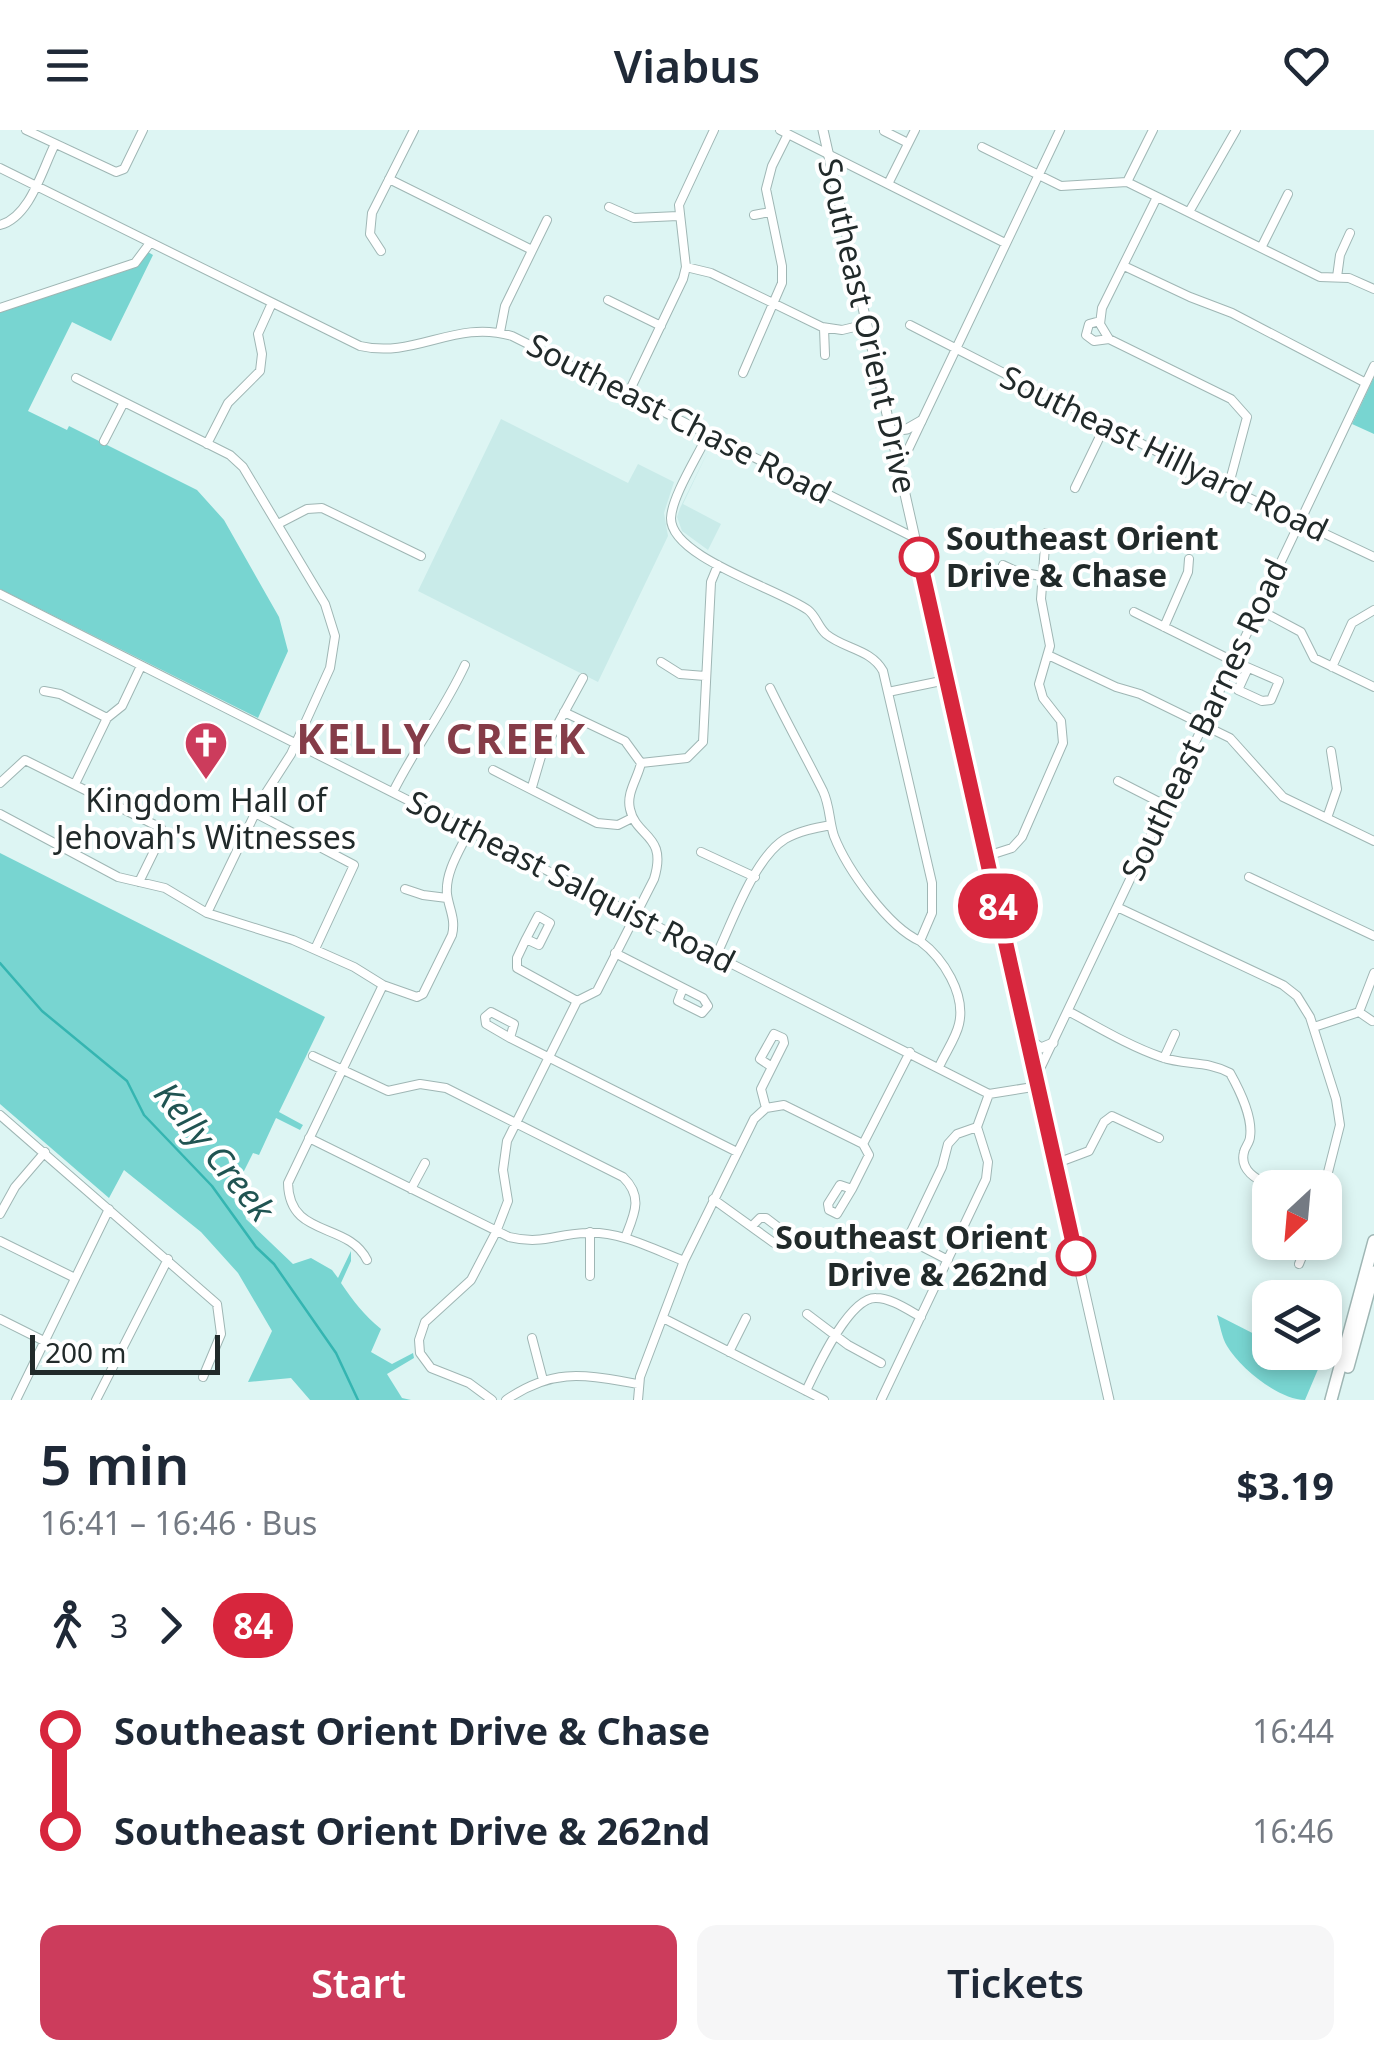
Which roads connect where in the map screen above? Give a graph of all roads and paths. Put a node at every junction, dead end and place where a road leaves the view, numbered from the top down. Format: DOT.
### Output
graph roads {
  1 [pos="26,130"];
  2 [pos="143,130"];
  3 [pos="413,130"];
  4 [pos="714,130"];
  5 [pos="823,130"];
  6 [pos="914,130"];
  7 [pos="1060,130"];
  8 [pos="1153,130"];
  9 [pos="1236,130"];
  10 [pos="884,131"];
  11 [pos="784,132"];
  12 [pos="908,143"];
  13 [pos="55,144"];
  14 [pos="982,147"];
  15 [pos="828,154"];
  16 [pos="0,168"];
  17 [pos="1038,176"];
  18 [pos="389,179"];
  19 [pos="1127,182"];
  20 [pos="888,184"];
  21 [pos="35,185"];
  22 [pos="1288,194"];
  23 [pos="1157,197"];
  24 [pos="610,207"];
  25 [pos="770,212"];
  26 [pos="1188,212"];
  27 [pos="754,215"];
  28 [pos="678,216"];
  29 [pos="547,220"];
  30 [pos="0,226"];
  31 [pos="1350,233"];
  32 [pos="150,243"];
  33 [pos="1005,243"];
  34 [pos="1261,248"];
  35 [pos="532,250"];
  36 [pos="381,251"];
  37 [pos="1124,266"];
  38 [pos="686,267"];
  39 [pos="1338,276"];
  40 [pos="1374,289"];
  41 [pos="608,300"];
  42 [pos="272,304"];
  43 [pos="774,304"];
  44 [pos="0,308"];
  45 [pos="867,324"];
  46 [pos="910,325"];
  47 [pos="1101,325"];
  48 [pos="660,326"];
  49 [pos="824,328"];
  50 [pos="500,332"];
  51 [pos="1109,339"];
  52 [pos="955,351"];
  53 [pos="826,355"];
  54 [pos="1374,366"];
  55 [pos="743,373"];
  56 [pos="76,378"];
  57 [pos="1366,382"];
  58 [pos="628,394"];
  59 [pos="124,402"];
  60 [pos="921,421"];
  61 [pos="1106,426"];
  62 [pos="891,432"];
  63 [pos="708,434"];
  64 [pos="104,442"];
  65 [pos="208,444"];
  66 [pos="898,462"];
  67 [pos="1075,488"];
  68 [pos="1228,488"];
  69 [pos="1299,522"];
  70 [pos="278,524"];
  71 [pos="1046,533"];
  72 [pos="915,538"];
  73 [pos="421,556"];
  74 [pos="1374,556"];
  75 [pos="1189,559"];
  76 [pos="718,564"];
  77 [pos="1003,565"];
  78 [pos="1042,576"];
  79 [pos="0,594"];
  80 [pos="1258,609"];
  81 [pos="1374,610"];
  82 [pos="1134,612"];
  83 [pos="1164,627"];
  84 [pos="1048,656"];
  85 [pos="661,662"];
  86 [pos="1233,662"];
  87 [pos="465,665"];
  88 [pos="141,666"];
  89 [pos="1332,667"];
  90 [pos="1248,668"];
  91 [pos="705,676"];
  92 [pos="583,678"];
  93 [pos="946,680"];
  94 [pos="1223,683"];
  95 [pos="1374,687"];
  96 [pos="770,688"];
  97 [pos="1238,690"];
  98 [pos="44,691"];
  99 [pos="888,692"];
  100 [pos="564,712"];
  101 [pos="108,718"];
  102 [pos="1203,725"];
  103 [pos="296,744"];
  104 [pos="1331,751"];
  105 [pos="640,763"];
  106 [pos="493,770"];
  107 [pos="1118,780"];
  108 [pos="0,784"];
  109 [pos="75,784"];
  110 [pos="532,787"];
  111 [pos="392,792"];
  112 [pos="1165,805"];
  113 [pos="255,813"];
  114 [pos="0,814"];
  115 [pos="632,818"];
  116 [pos="1327,818"];
  117 [pos="831,826"];
  118 [pos="469,831"];
  119 [pos="1374,841"];
  120 [pos="702,852"];
  121 [pos="987,856"];
  122 [pos="755,877"];
  123 [pos="1250,877"];
  124 [pos="139,882"];
  125 [pos="411,888"];
  126 [pos="447,898"];
  127 [pos="1117,907"];
  128 [pos="207,913"];
  129 [pos="635,915"];
  130 [pos="1374,936"];
  131 [pos="526,939"];
  132 [pos="920,941"];
  133 [pos="316,949"];
  134 [pos="616,954"];
  135 [pos="716,956"];
  136 [pos="1374,973"];
  137 [pos="383,985"];
  138 [pos="683,988"];
  139 [pos="577,1001"];
  140 [pos="1068,1011"];
  141 [pos="1359,1012"];
  142 [pos="1372,1020"];
  143 [pos="1314,1027"];
  144 [pos="1175,1034"];
  145 [pos="510,1038"];
  146 [pos="1029,1040"];
  147 [pos="1053,1043"];
  148 [pos="910,1052"];
  149 [pos="314,1056"];
  150 [pos="548,1057"];
  151 [pos="1164,1058"];
  152 [pos="772,1067"];
  153 [pos="939,1067"];
  154 [pos="341,1070"];
  155 [pos="1038,1080"];
  156 [pos="989,1094"];
  157 [pos="766,1108"];
  158 [pos="0,1115"];
  159 [pos="516,1123"];
  160 [pos="977,1128"];
  161 [pos="309,1138"];
  162 [pos="1159,1138"];
  163 [pos="863,1144"];
  164 [pos="45,1152"];
  165 [pos="737,1152"];
  166 [pos="425,1163"];
  167 [pos="1057,1163"];
  168 [pos="1244,1164"];
  169 [pos="1231,1167"];
  170 [pos="1329,1170"];
  171 [pos="1252,1173"];
  172 [pos="411,1189"];
  173 [pos="852,1189"];
  174 [pos="713,1199"];
  175 [pos="109,1209"];
  176 [pos="0,1214"];
  177 [pos="752,1226"];
  178 [pos="496,1232"];
  179 [pos="590,1232"];
  180 [pos="625,1238"];
  181 [pos="0,1240"];
  182 [pos="1374,1241"];
  183 [pos="168,1259"];
  184 [pos="368,1260"];
  185 [pos="948,1260"];
  186 [pos="1300,1260"];
  187 [pos="684,1261"];
  188 [pos="1298,1264"];
  189 [pos="1374,1272"];
  190 [pos="590,1276"];
  191 [pos="76,1278"];
  192 [pos="807,1314"];
  193 [pos="921,1317"];
  194 [pos="662,1318"];
  195 [pos="746,1318"];
  196 [pos="0,1319"];
  197 [pos="838,1336"];
  198 [pos="532,1338"];
  199 [pos="44,1341"];
  200 [pos="729,1352"];
  201 [pos="881,1363"];
  202 [pos="204,1377"];
  203 [pos="543,1380"];
  204 [pos="638,1384"];
  205 [pos="806,1391"];
  206 [pos="16,1400"];
  207 [pos="96,1400"];
  208 [pos="492,1400"];
  209 [pos="506,1400"];
  210 [pos="638,1400"];
  211 [pos="824,1400"];
  212 [pos="881,1400"];
  213 [pos="1109,1400"];
  214 [pos="1332,1400"];
  215 [pos="1340,1400"];
  1 -- 13 [label="street"];
  2 -- 13 [label="street"];
  3 -- 18 [label="street"];
  4 -- 28 [label="street"];
  5 -- 15 [label="main road, Southeast Orient Drive"];
  6 -- 12 [label="street"];
  7 -- 17 [label="street"];
  8 -- 19 [label="street"];
  9 -- 26 [label="street"];
  10 -- 12 [label="street"];
  11 -- 15 [label="street"];
  11 -- 25 [label="street"];
  12 -- 20 [label="street"];
  13 -- 21 [label="street"];
  14 -- 17 [label="street"];
  15 -- 20 [label="street"];
  15 -- 45 [label="main road, Southeast Orient Drive"];
  16 -- 21 [label="street, Southeast Chase Road"];
  17 -- 19 [label="street"];
  17 -- 33 [label="street"];
  18 -- 35 [label="street"];
  18 -- 36 [label="street"];
  19 -- 23 [label="street"];
  20 -- 33 [label="street"];
  21 -- 30 [label="street"];
  21 -- 32 [label="street, Southeast Chase Road"];
  22 -- 34 [label="street"];
  23 -- 26 [label="street"];
  23 -- 37 [label="street"];
  24 -- 28 [label="street"];
  25 -- 27 [label="street"];
  25 -- 43 [label="street"];
  26 -- 34 [label="street"];
  28 -- 38 [label="street"];
  29 -- 35 [label="street"];
  31 -- 39 [label="street"];
  32 -- 42 [label="street, Southeast Chase Road"];
  32 -- 44 [label="street"];
  33 -- 52 [label="street"];
  34 -- 39 [label="street"];
  35 -- 50 [label="street"];
  37 -- 47 [label="street"];
  37 -- 57 [label="street"];
  38 -- 43 [label="street"];
  38 -- 48 [label="street"];
  39 -- 40 [label="street"];
  41 -- 48 [label="street"];
  42 -- 50 [label="street, Southeast Chase Road"];
  42 -- 65 [label="street"];
  43 -- 49 [label="street"];
  43 -- 55 [label="street"];
  45 -- 49 [label="street"];
  45 -- 62 [label="main road, Southeast Orient Drive"];
  46 -- 52 [label="street, Southeast Hillyard Road"];
  47 -- 51 [label="street"];
  47 -- 51 [label="street"];
  48 -- 58 [label="street"];
  49 -- 53 [label="street"];
  50 -- 58 [label="street, Southeast Chase Road"];
  51 -- 68 [label="street"];
  52 -- 60 [label="street"];
  52 -- 61 [label="street, Southeast Hillyard Road"];
  54 -- 57 [label="street, Southeast Barnes Road"];
  56 -- 59 [label="street"];
  57 -- 69 [label="street, Southeast Barnes Road"];
  58 -- 63 [label="street, Southeast Chase Road"];
  59 -- 64 [label="street"];
  59 -- 65 [label="street"];
  60 -- 62 [label="main road"];
  60 -- 66 [label="street"];
  61 -- 67 [label="street"];
  61 -- 68 [label="street, Southeast Hillyard Road"];
  62 -- 66 [label="main road, Southeast Orient Drive"];
  63 -- 72 [label="street, Southeast Chase Road"];
  63 -- 76 [label="street"];
  65 -- 70 [label="street"];
  66 -- 72 [label="main road, Southeast Orient Drive"];
  68 -- 69 [label="street, Southeast Hillyard Road"];
  69 -- 74 [label="street, Southeast Hillyard Road"];
  69 -- 80 [label="street, Southeast Barnes Road"];
  70 -- 73 [label="street"];
  70 -- 103 [label="street"];
  71 -- 78 [label="street"];
  72 -- 93 [label="main road, Southeast Orient Drive"];
  75 -- 83 [label="street"];
  76 -- 91 [label="street"];
  76 -- 99 [label="street"];
  77 -- 78 [label="street"];
  78 -- 84 [label="street"];
  79 -- 88 [label="street, Southeast Salquist Road"];
  80 -- 86 [label="street, Southeast Barnes Road"];
  80 -- 89 [label="street"];
  81 -- 89 [label="street"];
  82 -- 83 [label="street"];
  83 -- 86 [label="street"];
  84 -- 102 [label="street"];
  84 -- 121 [label="street"];
  85 -- 91 [label="street"];
  86 -- 90 [label="street"];
  86 -- 94 [label="street, Southeast Barnes Road"];
  87 -- 111 [label="street"];
  88 -- 101 [label="street"];
  88 -- 103 [label="street, Southeast Salquist Road"];
  89 -- 95 [label="street"];
  90 -- 97 [label="street"];
  90 -- 97 [label="street"];
  91 -- 105 [label="street"];
  92 -- 100 [label="street"];
  93 -- 99 [label="street"];
  93 -- 121 [label="main road, Southeast Orient Drive"];
  94 -- 97 [label="street"];
  94 -- 102 [label="street, Southeast Barnes Road"];
  96 -- 117 [label="street"];
  98 -- 101 [label="street"];
  99 -- 132 [label="street"];
  100 -- 105 [label="street"];
  100 -- 110 [label="street"];
  101 -- 109 [label="street"];
  102 -- 112 [label="street, Southeast Barnes Road"];
  102 -- 116 [label="street"];
  103 -- 111 [label="street, Southeast Salquist Road"];
  103 -- 113 [label="street"];
  104 -- 116 [label="street"];
  105 -- 115 [label="street"];
  106 -- 110 [label="street"];
  107 -- 112 [label="street"];
  108 -- 109 [label="street"];
  109 -- 124 [label="street"];
  110 -- 115 [label="street"];
  111 -- 118 [label="street, Southeast Salquist Road"];
  112 -- 127 [label="street, Southeast Barnes Road"];
  113 -- 128 [label="street"];
  113 -- 133 [label="street"];
  114 -- 124 [label="street"];
  115 -- 129 [label="street"];
  116 -- 119 [label="street"];
  117 -- 122 [label="street"];
  117 -- 132 [label="street"];
  118 -- 126 [label="street"];
  118 -- 129 [label="street, Southeast Salquist Road"];
  120 -- 122 [label="street"];
  121 -- 146 [label="main road, Southeast Orient Drive"];
  122 -- 135 [label="street"];
  123 -- 130 [label="street"];
  124 -- 128 [label="street"];
  125 -- 126 [label="street"];
  126 -- 137 [label="street"];
  127 -- 140 [label="street, Southeast Barnes Road"];
  127 -- 143 [label="street"];
  128 -- 133 [label="street"];
  129 -- 134 [label="street"];
  129 -- 135 [label="street, Southeast Salquist Road"];
  131 -- 139 [label="street"];
  132 -- 153 [label="street"];
  133 -- 137 [label="street"];
  134 -- 138 [label="street"];
  134 -- 139 [label="street"];
  135 -- 148 [label="street, Southeast Salquist Road"];
  136 -- 141 [label="street"];
  137 -- 154 [label="street"];
  139 -- 150 [label="street"];
  140 -- 147 [label="street, Southeast Barnes Road"];
  140 -- 151 [label="street"];
  141 -- 142 [label="street"];
  141 -- 143 [label="street"];
  143 -- 170 [label="street"];
  144 -- 151 [label="street"];
  145 -- 150 [label="street"];
  146 -- 147 [label="main road"];
  146 -- 155 [label="main road, Southeast Orient Drive"];
  147 -- 155 [label="street, Southeast Barnes Road"];
  148 -- 153 [label="street, Southeast Salquist Road"];
  148 -- 163 [label="street"];
  149 -- 154 [label="street"];
  150 -- 159 [label="street"];
  150 -- 165 [label="street"];
  151 -- 168 [label="street"];
  152 -- 157 [label="street"];
  153 -- 156 [label="street, Southeast Salquist Road"];
  154 -- 159 [label="street"];
  154 -- 161 [label="street"];
  155 -- 156 [label="street"];
  155 -- 167 [label="main road, Southeast Orient Drive"];
  156 -- 160 [label="street"];
  157 -- 163 [label="street"];
  157 -- 165 [label="street"];
  158 -- 164 [label="street"];
  159 -- 178 [label="street"];
  159 -- 180 [label="street"];
  160 -- 185 [label="street"];
  160 -- 185 [label="street"];
  161 -- 172 [label="street"];
  161 -- 184 [label="street"];
  162 -- 167 [label="street"];
  163 -- 173 [label="street"];
  164 -- 175 [label="street"];
  164 -- 176 [label="street"];
  165 -- 174 [label="street"];
  166 -- 172 [label="street"];
  167 -- 213 [label="main road, Southeast Orient Drive"];
  168 -- 169 [label="street"];
  168 -- 171 [label="street"];
  172 -- 178 [label="street"];
  174 -- 177 [label="street"];
  174 -- 187 [label="street"];
  175 -- 183 [label="street"];
  175 -- 191 [label="street"];
  178 -- 179 [label="street"];
  178 -- 208 [label="street"];
  179 -- 180 [label="street"];
  179 -- 190 [label="street"];
  180 -- 187 [label="street"];
  181 -- 191 [label="street"];
  182 -- 214 [label="highway"];
  183 -- 202 [label="street"];
  183 -- 207 [label="street"];
  185 -- 193 [label="street"];
  186 -- 188 [label="street"];
  187 -- 194 [label="street"];
  189 -- 215 [label="highway"];
  191 -- 199 [label="street"];
  192 -- 197 [label="street"];
  193 -- 197 [label="street"];
  193 -- 212 [label="street"];
  194 -- 200 [label="street"];
  194 -- 204 [label="street"];
  195 -- 200 [label="street"];
  196 -- 199 [label="street"];
  197 -- 201 [label="street"];
  197 -- 205 [label="street"];
  198 -- 203 [label="street"];
  199 -- 206 [label="street"];
  200 -- 205 [label="street"];
  203 -- 204 [label="street"];
  203 -- 209 [label="street"];
  204 -- 210 [label="street"];
  205 -- 211 [label="street"];
}
